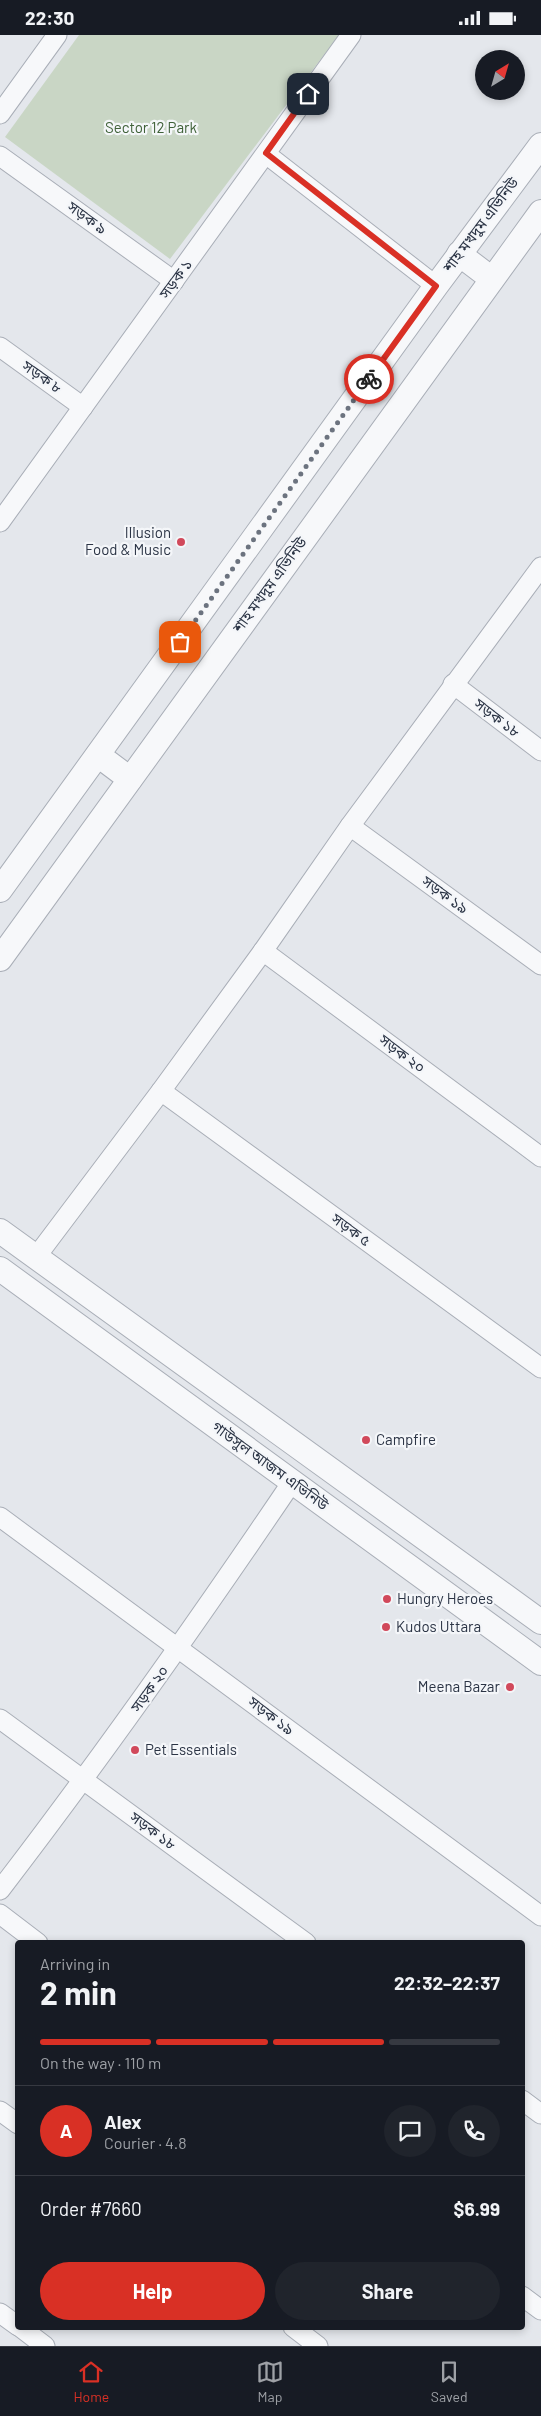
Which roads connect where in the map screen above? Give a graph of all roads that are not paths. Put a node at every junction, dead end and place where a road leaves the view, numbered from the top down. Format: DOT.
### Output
graph roads {
  1 [pos="57,35"];
  2 [pos="351,35"];
  3 [pos="0,114"];
  4 [pos="541,145"];
  5 [pos="266,153"];
  6 [pos="0,156"];
  7 [pos="541,212"];
  8 [pos="459,254"];
  9 [pos="492,279"];
  10 [pos="174,281"];
  11 [pos="436,286"];
  12 [pos="0,347"];
  13 [pos="83,407"];
  14 [pos="0,522"];
  15 [pos="541,567"];
  16 [pos="453,685"];
  17 [pos="541,751"];
  18 [pos="98,755"];
  19 [pos="130,779"];
  20 [pos="350,825"];
  21 [pos="0,890"];
  22 [pos="263,951"];
  23 [pos="0,959"];
  24 [pos="541,965"];
  25 [pos="161,1091"];
  26 [pos="541,1157"];
  27 [pos="0,1231"];
  28 [pos="36,1257"];
  29 [pos="0,1269"];
  30 [pos="541,1368"];
  31 [pos="292,1482"];
  32 [pos="0,1517"];
  33 [pos="541,1622"];
  34 [pos="180,1648"];
  35 [pos="541,1663"];
  36 [pos="0,1719"];
  37 [pos="84,1780"];
  38 [pos="0,1890"];
  39 [pos="0,1915"];
  40 [pos="541,1916"];
  41 [pos="34,1940"];
  42 [pos="302,1940"];
  43 [pos="525,2102"];
  44 [pos="0,2111"];
  45 [pos="541,2113"];
  46 [pos="15,2122"];
  47 [pos="525,2298"];
  48 [pos="541,2310"];
  49 [pos="0,2313"];
  50 [pos="15,2324"];
  51 [pos="23,2330"];
  52 [pos="297,2330"];
  53 [pos="45,2346"];
  54 [pos="318,2346"];
  1 -- 3 [label="street"];
  2 -- 5 [label="street, সড়ক ১"];
  4 -- 8 [label="street, শাহ মখদুম এভিনিউ"];
  5 -- 10 [label="street, সড়ক ১"];
  5 -- 11 [label="street"];
  6 -- 10 [label="street, সড়ক ৯"];
  7 -- 9 [label="street, শাহ মখদুম এভিনিউ"];
  8 -- 9 [label="street"];
  8 -- 11 [label="street, শাহ মখদুম এভিনিউ"];
  9 -- 19 [label="street, শাহ মখদুম এভিনিউ"];
  10 -- 13 [label="street, সড়ক ১"];
  11 -- 18 [label="street, শাহ মখদুম এভিনিউ"];
  12 -- 13 [label="street, সড়ক ৮"];
  13 -- 14 [label="street, সড়ক ১"];
  15 -- 16 [label="street"];
  16 -- 17 [label="street, সড়ক ১৮"];
  16 -- 20 [label="street"];
  18 -- 19 [label="street"];
  18 -- 21 [label="street, শাহ মখদুম এভিনিউ"];
  19 -- 23 [label="street, শাহ মখদুম এভিনিউ"];
  20 -- 22 [label="street"];
  20 -- 24 [label="street, সড়ক ১৯"];
  22 -- 25 [label="street"];
  22 -- 26 [label="street, সড়ক ২০"];
  25 -- 28 [label="street"];
  25 -- 30 [label="street, সড়ক ৫"];
  27 -- 28 [label="street"];
  28 -- 33 [label="street"];
  29 -- 31 [label="street, গাউসুল আজম এভিনিউ"];
  31 -- 34 [label="street, সড়ক ২০"];
  31 -- 35 [label="street, গাউসুল আজম এভিনিউ"];
  32 -- 34 [label="street, সড়ক ১৯"];
  34 -- 37 [label="street, সড়ক ২০"];
  34 -- 40 [label="street, সড়ক ১৯"];
  36 -- 37 [label="street, সড়ক ১৮"];
  37 -- 38 [label="street, সড়ক ২০"];
  37 -- 42 [label="street, সড়ক ১৮"];
  39 -- 41 [label="street"];
  43 -- 45 [label="street"];
  44 -- 46 [label="street"];
  47 -- 48 [label="street"];
  49 -- 50 [label="street"];
  51 -- 53 [label="street"];
  52 -- 54 [label="street"];
}
